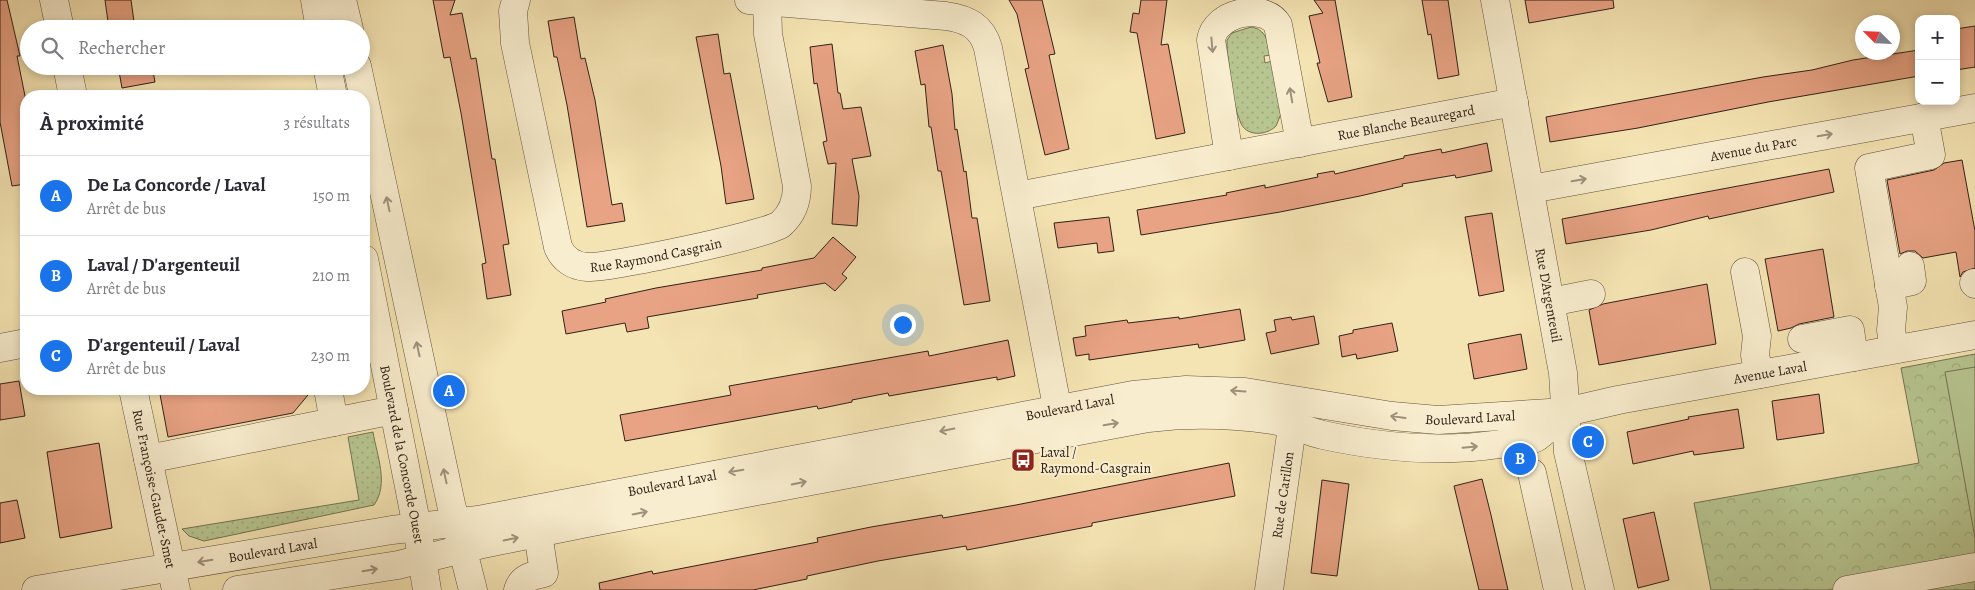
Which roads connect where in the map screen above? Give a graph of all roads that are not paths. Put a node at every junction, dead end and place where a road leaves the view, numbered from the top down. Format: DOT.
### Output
graph roads {
  1 [pos="54,0"];
  2 [pos="315,0"];
  3 [pos="342,0"];
  4 [pos="516,0"];
  5 [pos="1495,0"];
  6 [pos="758,1"];
  7 [pos="58,20"];
  8 [pos="318,20"];
  9 [pos="347,20"];
  10 [pos="69,75"];
  11 [pos="329,75"];
  12 [pos="359,75"];
  13 [pos="72,90"];
  14 [pos="332,90"];
  15 [pos="362,90"];
  16 [pos="1514,102"];
  17 [pos="1975,108"];
  18 [pos="1924,117"];
  19 [pos="370,127"];
  20 [pos="1300,143"];
  21 [pos="1229,156"];
  22 [pos="1531,189"];
  23 [pos="1017,196"];
  24 [pos="1910,266"];
  25 [pos="1745,272"];
  26 [pos="1889,286"];
  27 [pos="370,289"];
  28 [pos="1591,294"];
  29 [pos="1551,302"];
  30 [pos="1975,335"];
  31 [pos="1853,337"];
  32 [pos="1802,339"];
  33 [pos="20,344"];
  34 [pos="0,348"];
  35 [pos="1894,349"];
  36 [pos="1759,374"];
  37 [pos="134,395"];
  38 [pos="329,395"];
  39 [pos="394,410"];
  40 [pos="1294,412"];
  41 [pos="1566,412"];
  42 [pos="1060,421"];
  43 [pos="334,422"];
  44 [pos="148,459"];
  45 [pos="1532,473"];
  46 [pos="455,523"];
  47 [pos="417,527"];
  48 [pos="538,534"];
  49 [pos="464,549"];
  50 [pos="421,560"];
  51 [pos="1975,567"];
  52 [pos="174,578"];
  53 [pos="317,584"];
  54 [pos="1925,584"];
  55 [pos="36,590"];
  56 [pos="237,590"];
  57 [pos="427,590"];
  58 [pos="473,590"];
  59 [pos="518,590"];
  60 [pos="1269,590"];
  61 [pos="1558,590"];
  62 [pos="1600,590"];
  63 [pos="1847,590"];
  1 -- 7 [label="street"];
  2 -- 8 [label="street"];
  3 -- 9 [label="street"];
  4 -- 6 [label="street, Rue Raymond Casgrain"];
  5 -- 16 [label="street, Rue D'Argenteuil"];
  6 -- 23 [label="street, Rue Raymond Casgrain"];
  10 -- 13 [label="street"];
  11 -- 14 [label="street"];
  15 -- 12 [label="street, one-way"];
  16 -- 20 [label="street, Rue Blanche Beauregard"];
  16 -- 22 [label="street, Rue D'Argenteuil"];
  17 -- 18 [label="street, Avenue du Parc"];
  22 -- 18 [label="street, Avenue du Parc, one-way"];
  18 -- 26 [label="street"];
  46 -- 19 [label="street, one-way"];
  20 -- 21 [label="street, Rue Blanche Beauregard"];
  20 -- 21 [label="street, one-way"];
  21 -- 23 [label="street, Rue Blanche Beauregard"];
  22 -- 29 [label="street, Rue D'Argenteuil"];
  23 -- 42 [label="street, Rue Raymond Casgrain"];
  24 -- 26 [label="street"];
  25 -- 36 [label="street"];
  26 -- 35 [label="street"];
  27 -- 39 [label="street, Boulevard de la Concorde Ouest"];
  28 -- 29 [label="street"];
  29 -- 41 [label="street, Rue D'Argenteuil"];
  30 -- 35 [label="street, Avenue Laval"];
  31 -- 32 [label="street"];
  31 -- 35 [label="street, Avenue Laval"];
  31 -- 36 [label="street, Avenue Laval"];
  33 -- 34 [label="street"];
  36 -- 41 [label="street, Avenue Laval"];
  37 -- 44 [label="street, Rue Françoise-Gaudet-Smet"];
  38 -- 43 [label="street"];
  39 -- 43 [label="street"];
  39 -- 47 [label="street, Boulevard de la Concorde Ouest"];
  40 -- 41 [label="street, Boulevard Laval"];
  40 -- 42 [label="street, Boulevard Laval"];
  40 -- 60 [label="street, Rue de Carillon"];
  41 -- 62 [label="street, Rue D'Argenteuil"];
  42 -- 46 [label="street, Boulevard Laval, one-way"];
  48 -- 42 [label="street, Boulevard Laval, one-way"];
  43 -- 44 [label="street"];
  44 -- 52 [label="street, Rue Françoise-Gaudet-Smet"];
  45 -- 61 [label="street"];
  46 -- 47 [label="street, Boulevard Laval"];
  46 -- 49 [label="street"];
  47 -- 50 [label="street, Boulevard de la Concorde Ouest"];
  47 -- 52 [label="street, Boulevard Laval, one-way"];
  49 -- 48 [label="street, Boulevard Laval, one-way"];
  48 -- 59 [label="street"];
  49 -- 50 [label="street, Boulevard Laval"];
  49 -- 58 [label="street"];
  53 -- 50 [label="street, Boulevard Laval, one-way"];
  50 -- 57 [label="street, Boulevard de la Concorde Ouest"];
  51 -- 54 [label="street"];
  52 -- 55 [label="street, Boulevard Laval"];
  53 -- 56 [label="street, Boulevard Laval"];
  54 -- 63 [label="street"];
}
